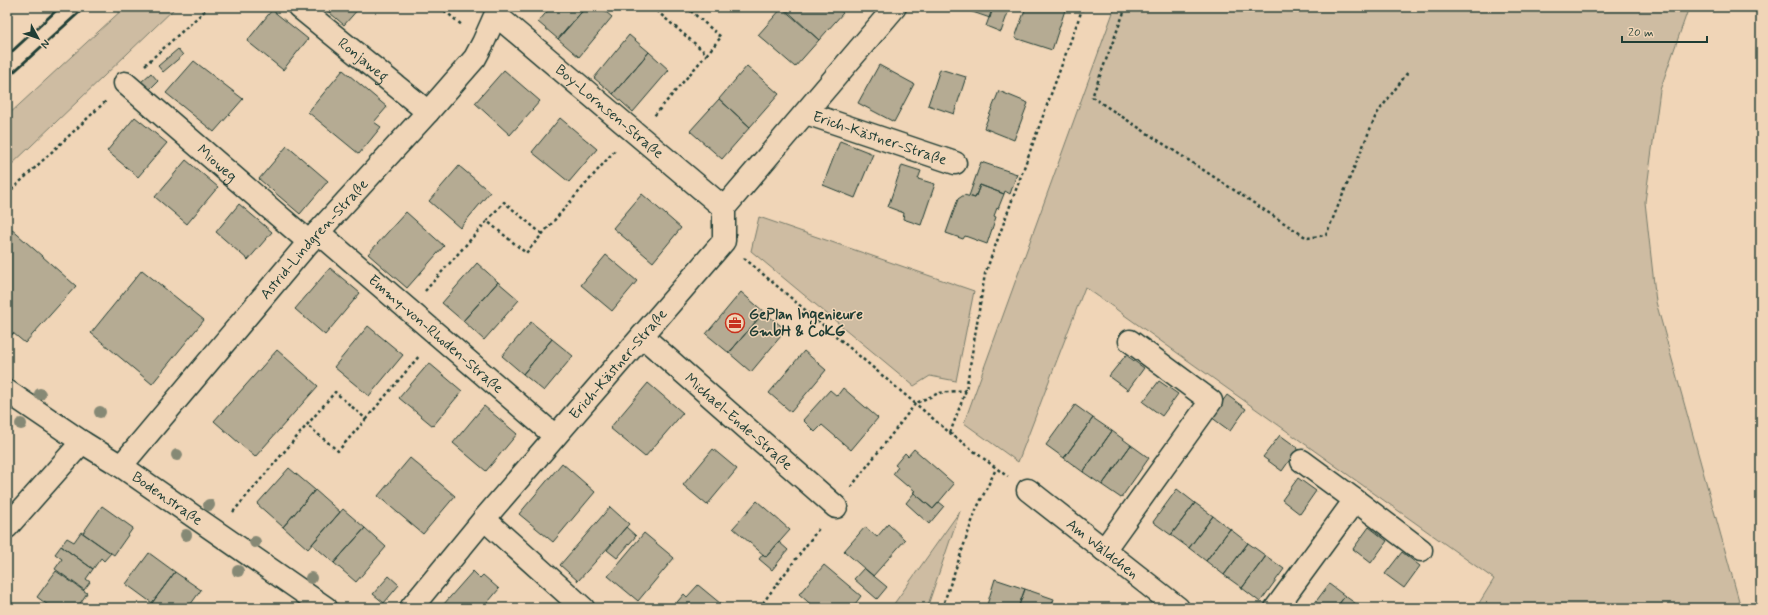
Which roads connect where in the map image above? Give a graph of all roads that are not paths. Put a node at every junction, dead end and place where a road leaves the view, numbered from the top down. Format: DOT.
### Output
graph roads {
  1 [pos="299,7"];
  2 [pos="498,11"];
  3 [pos="883,11"];
  4 [pos="125,83"];
  5 [pos="428,112"];
  6 [pos="806,113"];
  7 [pos="955,163"];
  8 [pos="724,208"];
  9 [pos="314,237"];
  10 [pos="642,336"];
  11 [pos="1130,341"];
  12 [pos="7,391"];
  13 [pos="555,436"];
  14 [pos="82,442"];
  15 [pos="1302,461"];
  16 [pos="121,466"];
  17 [pos="1028,490"];
  18 [pos="1355,500"];
  19 [pos="836,507"];
  20 [pos="484,519"];
  21 [pos="7,527"];
  22 [pos="1104,550"];
  23 [pos="1422,550"];
  24 [pos="326,608"];
  25 [pos="411,608"];
  26 [pos="583,608"];
  27 [pos="1178,608"];
  28 [pos="1276,608"];
  1 -- 5 [label="street, Ronjaweg"];
  2 -- 5 [label="street, Astrid-Lindgren-Straße"];
  2 -- 8 [label="street, Boy-Lornsen-Straße"];
  3 -- 6 [label="street, Erich-Kästner-Straße"];
  4 -- 9 [label="street, Mioweg"];
  5 -- 9 [label="street, Astrid-Lindgren-Straße"];
  6 -- 7 [label="street, Erich-Kästner-Straße"];
  6 -- 8 [label="street, Erich-Kästner-Straße"];
  8 -- 10 [label="street, Erich-Kästner-Straße"];
  9 -- 13 [label="street, Emmy-von-Rhoden-Straße"];
  9 -- 16 [label="street, Astrid-Lindgren-Straße"];
  10 -- 13 [label="street, Erich-Kästner-Straße"];
  10 -- 19 [label="street, Michael-Ende-Straße"];
  11 -- 22 [label="street"];
  12 -- 14 [label="street, Bodenstraße"];
  13 -- 20 [label="street, Erich-Kästner-Straße"];
  14 -- 16 [label="street, Bodenstraße"];
  14 -- 21 [label="street"];
  15 -- 18 [label="street"];
  16 -- 24 [label="street, Bodenstraße"];
  17 -- 22 [label="street, Am Wäldchen"];
  18 -- 23 [label="street"];
  18 -- 28 [label="street"];
  20 -- 25 [label="street, Erich-Kästner-Straße"];
  20 -- 26 [label="street"];
  22 -- 27 [label="street, Am Wäldchen"];
}
